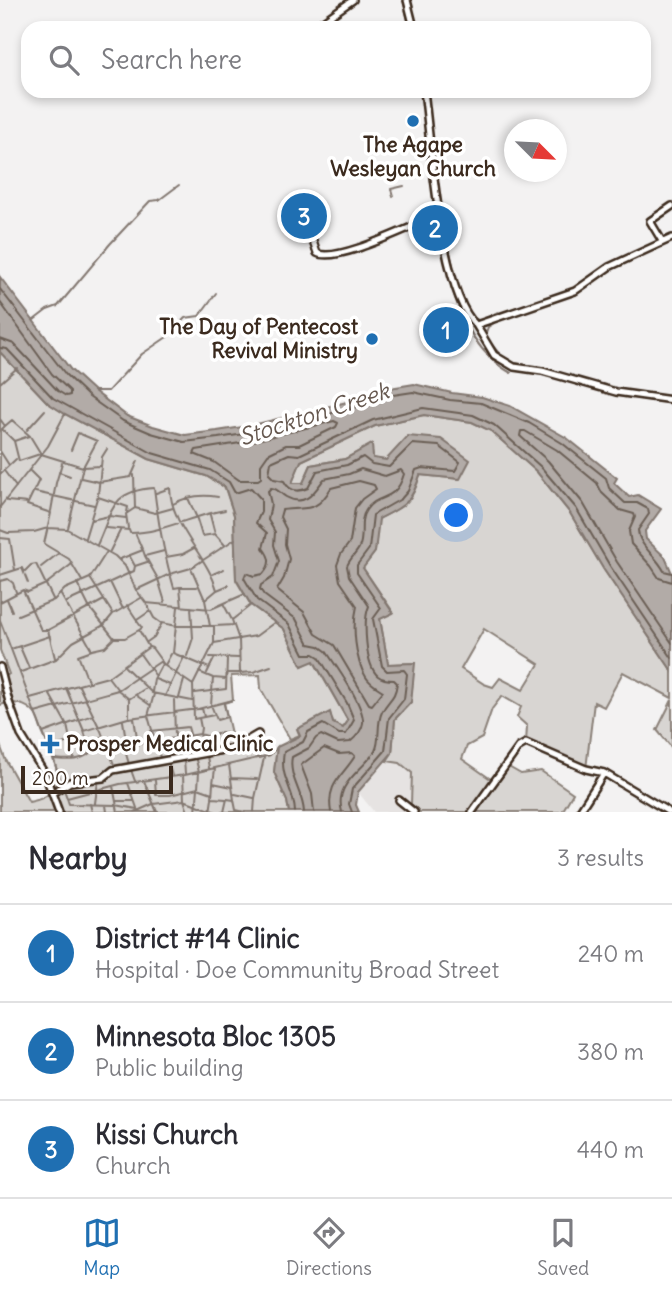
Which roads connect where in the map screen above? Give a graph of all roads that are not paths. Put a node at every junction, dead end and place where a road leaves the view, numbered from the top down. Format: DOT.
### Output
graph roads {
  1 [pos="353,0"];
  2 [pos="407,0"];
  3 [pos="323,21"];
  4 [pos="412,21"];
  5 [pos="425,98"];
  6 [pos="672,206"];
  7 [pos="440,219"];
  8 [pos="309,229"];
  9 [pos="672,238"];
  10 [pos="662,241"];
  11 [pos="476,325"];
  12 [pos="672,400"];
  13 [pos="0,667"];
  14 [pos="258,734"];
  15 [pos="604,773"];
  16 [pos="52,793"];
  17 [pos="399,800"];
  18 [pos="59,812"];
  19 [pos="414,812"];
  20 [pos="472,812"];
  21 [pos="579,812"];
  22 [pos="669,812"];
  1 -- 3 [label="street"];
  2 -- 4 [label="street"];
  5 -- 7 [label="street"];
  6 -- 10 [label="street"];
  7 -- 8 [label="street"];
  7 -- 11 [label="street"];
  9 -- 10 [label="street"];
  10 -- 11 [label="street"];
  11 -- 12 [label="street"];
  13 -- 16 [label="street"];
  14 -- 16 [label="street"];
  15 -- 20 [label="street"];
  15 -- 21 [label="street"];
  15 -- 22 [label="street"];
  16 -- 18 [label="street"];
  17 -- 19 [label="street"];
}
